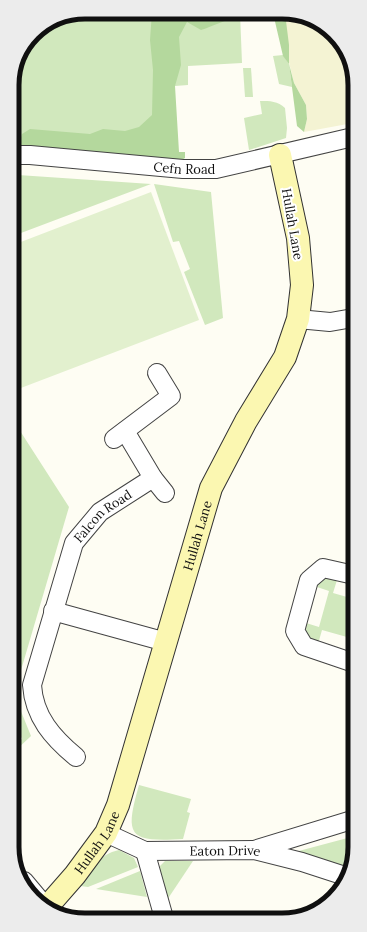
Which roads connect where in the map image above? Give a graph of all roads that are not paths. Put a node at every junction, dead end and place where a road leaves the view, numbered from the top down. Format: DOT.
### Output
graph roads {
  1 [pos="348,138"];
  2 [pos="19,155"];
  3 [pos="280,155"];
  4 [pos="298,319"];
  5 [pos="348,319"];
  6 [pos="157,373"];
  7 [pos="153,478"];
  8 [pos="165,493"];
  9 [pos="348,574"];
  10 [pos="53,611"];
  11 [pos="166,642"];
  12 [pos="348,661"];
  13 [pos="76,757"];
  14 [pos="348,821"];
  15 [pos="106,833"];
  16 [pos="254,850"];
  17 [pos="145,851"];
  18 [pos="342,875"];
  19 [pos="50,903"];
  20 [pos="163,913"];
  1 -- 3 [label="street, Cefn Road"];
  2 -- 3 [label="street, Cefn Road"];
  3 -- 4 [label="street, Hullah Lane"];
  4 -- 5 [label="street"];
  4 -- 11 [label="street, Hullah Lane"];
  6 -- 7 [label="street"];
  7 -- 8 [label="street"];
  7 -- 10 [label="street, Falcon Road"];
  9 -- 12 [label="street"];
  10 -- 11 [label="street"];
  10 -- 13 [label="street, Falcon Road"];
  11 -- 15 [label="street, Hullah Lane"];
  14 -- 16 [label="street"];
  15 -- 17 [label="street, Eaton Drive"];
  15 -- 19 [label="street, Hullah Lane"];
  16 -- 17 [label="street, Eaton Drive"];
  16 -- 18 [label="street, Eaton Drive"];
  17 -- 20 [label="street"];
}
